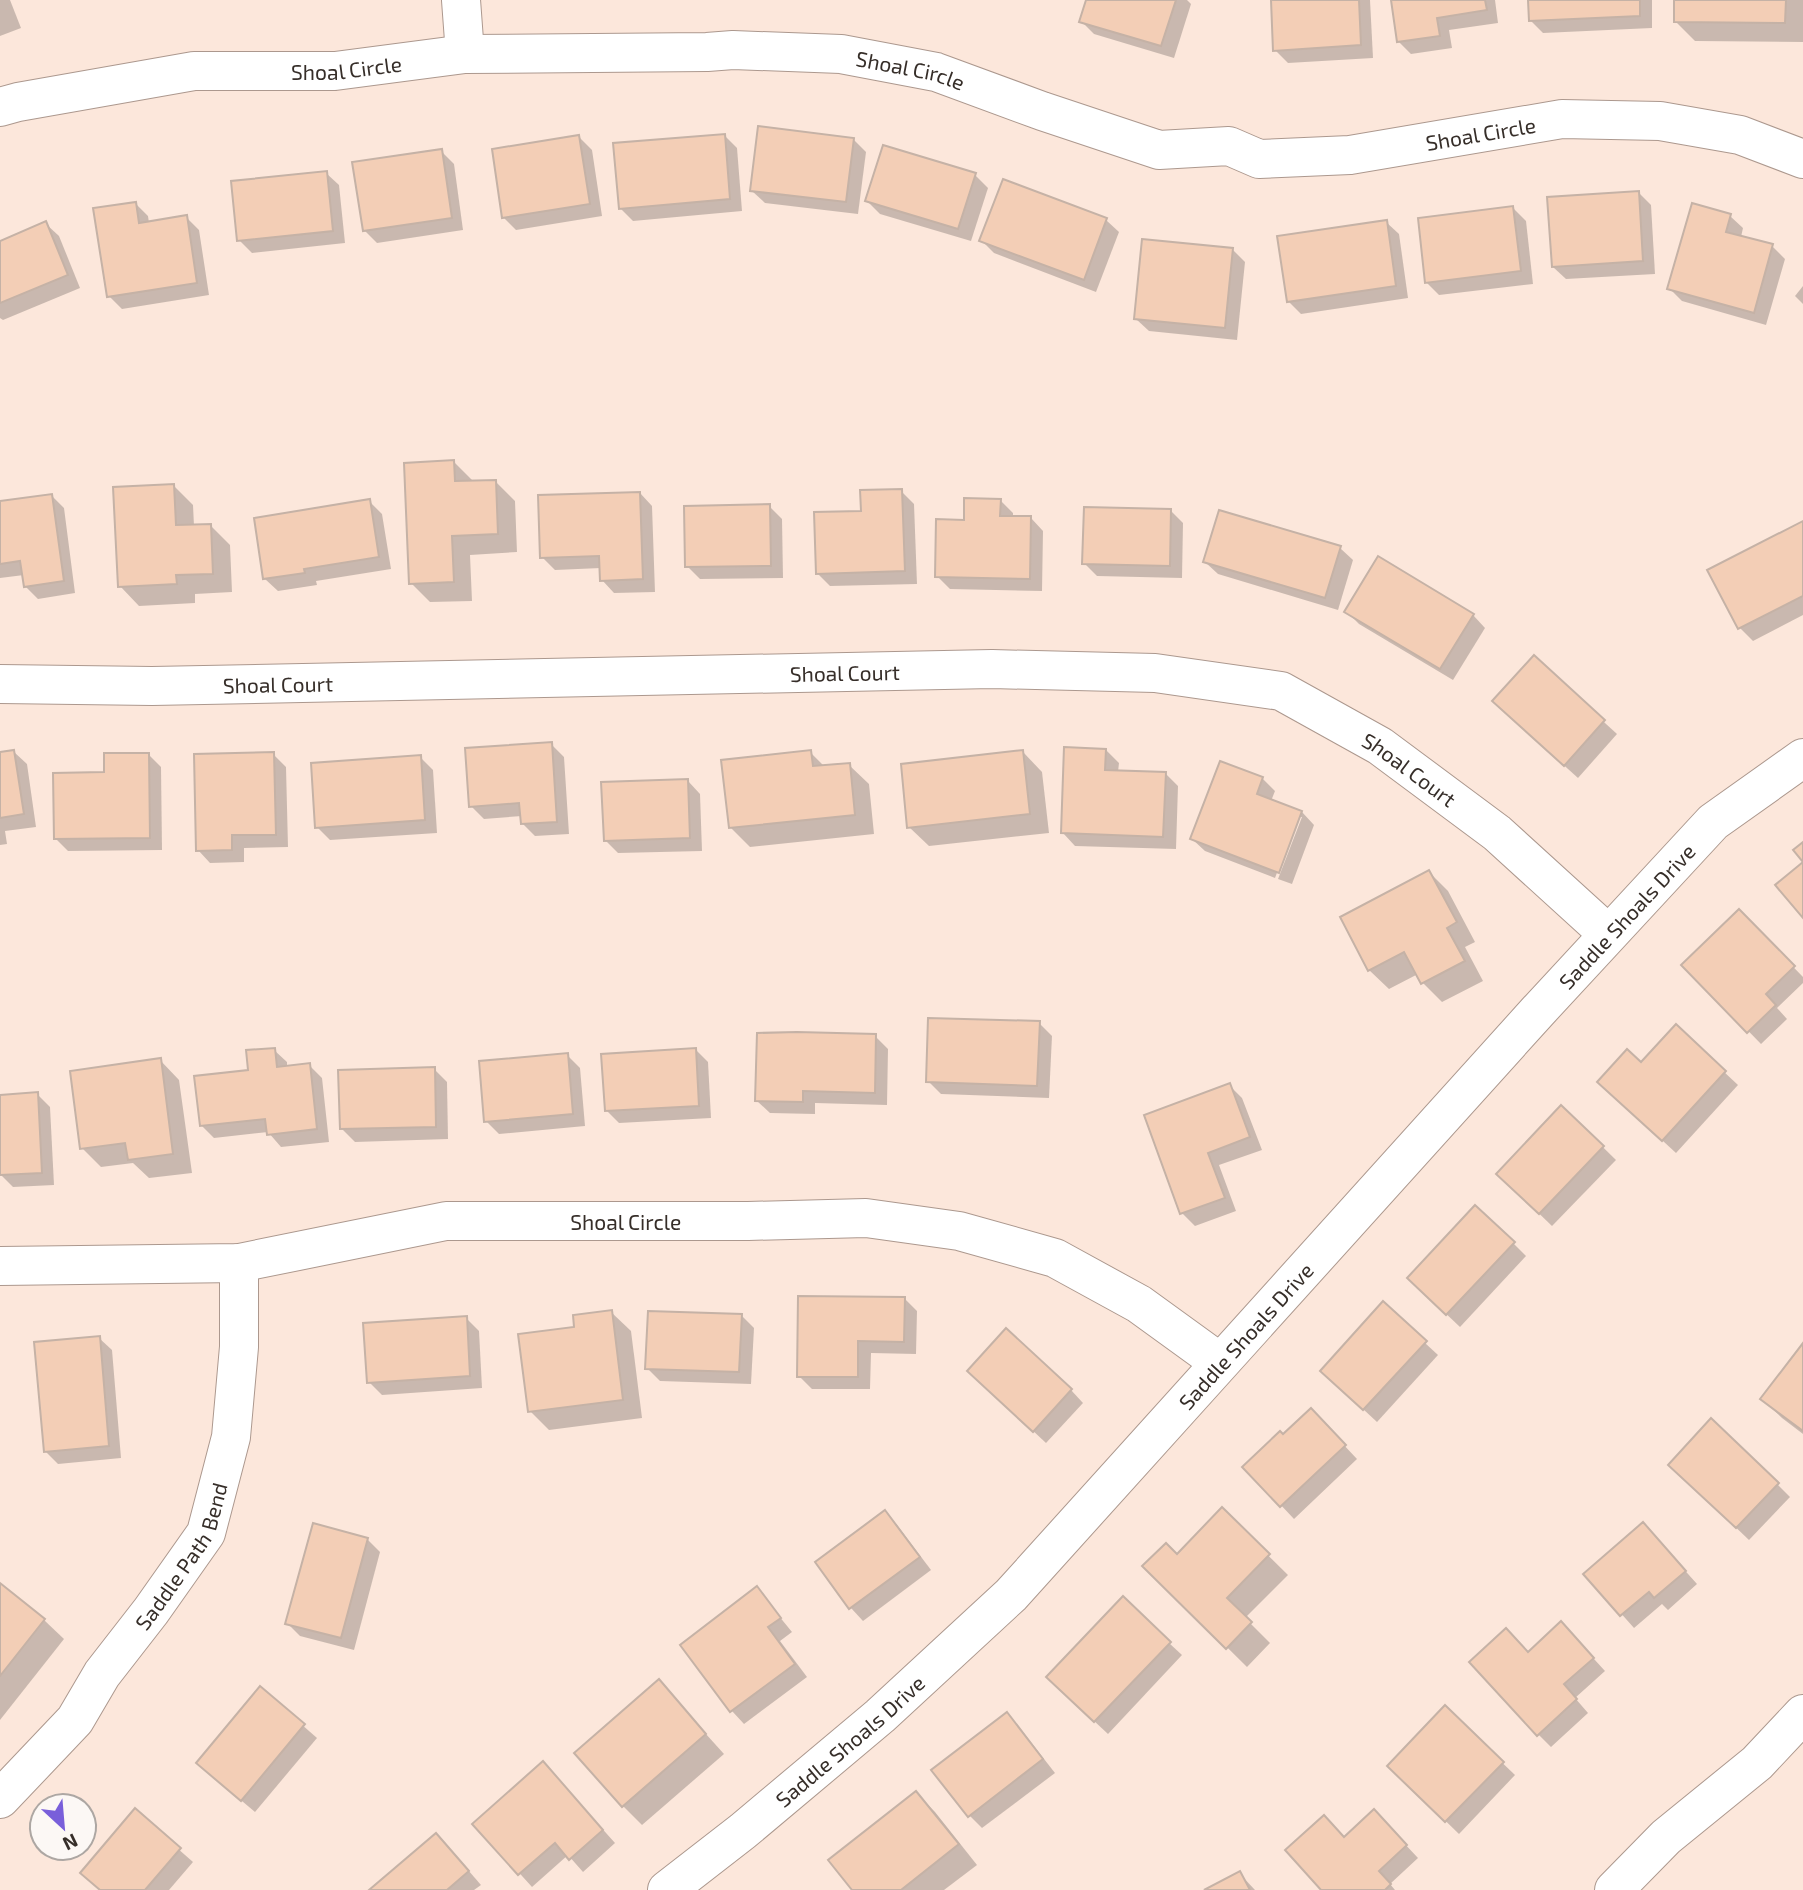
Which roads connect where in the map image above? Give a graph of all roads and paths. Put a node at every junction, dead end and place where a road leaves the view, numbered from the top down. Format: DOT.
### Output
graph roads {
  1 [pos="461,0"];
  2 [pos="465,54"];
  3 [pos="0,107"];
  4 [pos="1803,159"];
  5 [pos="0,684"];
  6 [pos="1803,758"];
  7 [pos="1608,934"];
  8 [pos="239,1263"];
  9 [pos="0,1266"];
  10 [pos="1219,1362"];
  11 [pos="1803,1714"];
  12 [pos="0,1799"];
  13 [pos="667,1890"];
  14 [pos="1614,1890"];
  1 -- 2 [label="street"];
  2 -- 3 [label="street, Shoal Circle"];
  2 -- 4 [label="street, Shoal Circle"];
  5 -- 7 [label="street, Shoal Court"];
  6 -- 7 [label="street, Saddle Shoals Drive"];
  7 -- 10 [label="street, Saddle Shoals Drive"];
  8 -- 9 [label="street, Shoal Circle"];
  8 -- 10 [label="street, Shoal Circle"];
  8 -- 12 [label="street, Saddle Path Bend"];
  10 -- 13 [label="street, Saddle Shoals Drive"];
  11 -- 14 [label="street"];
}
